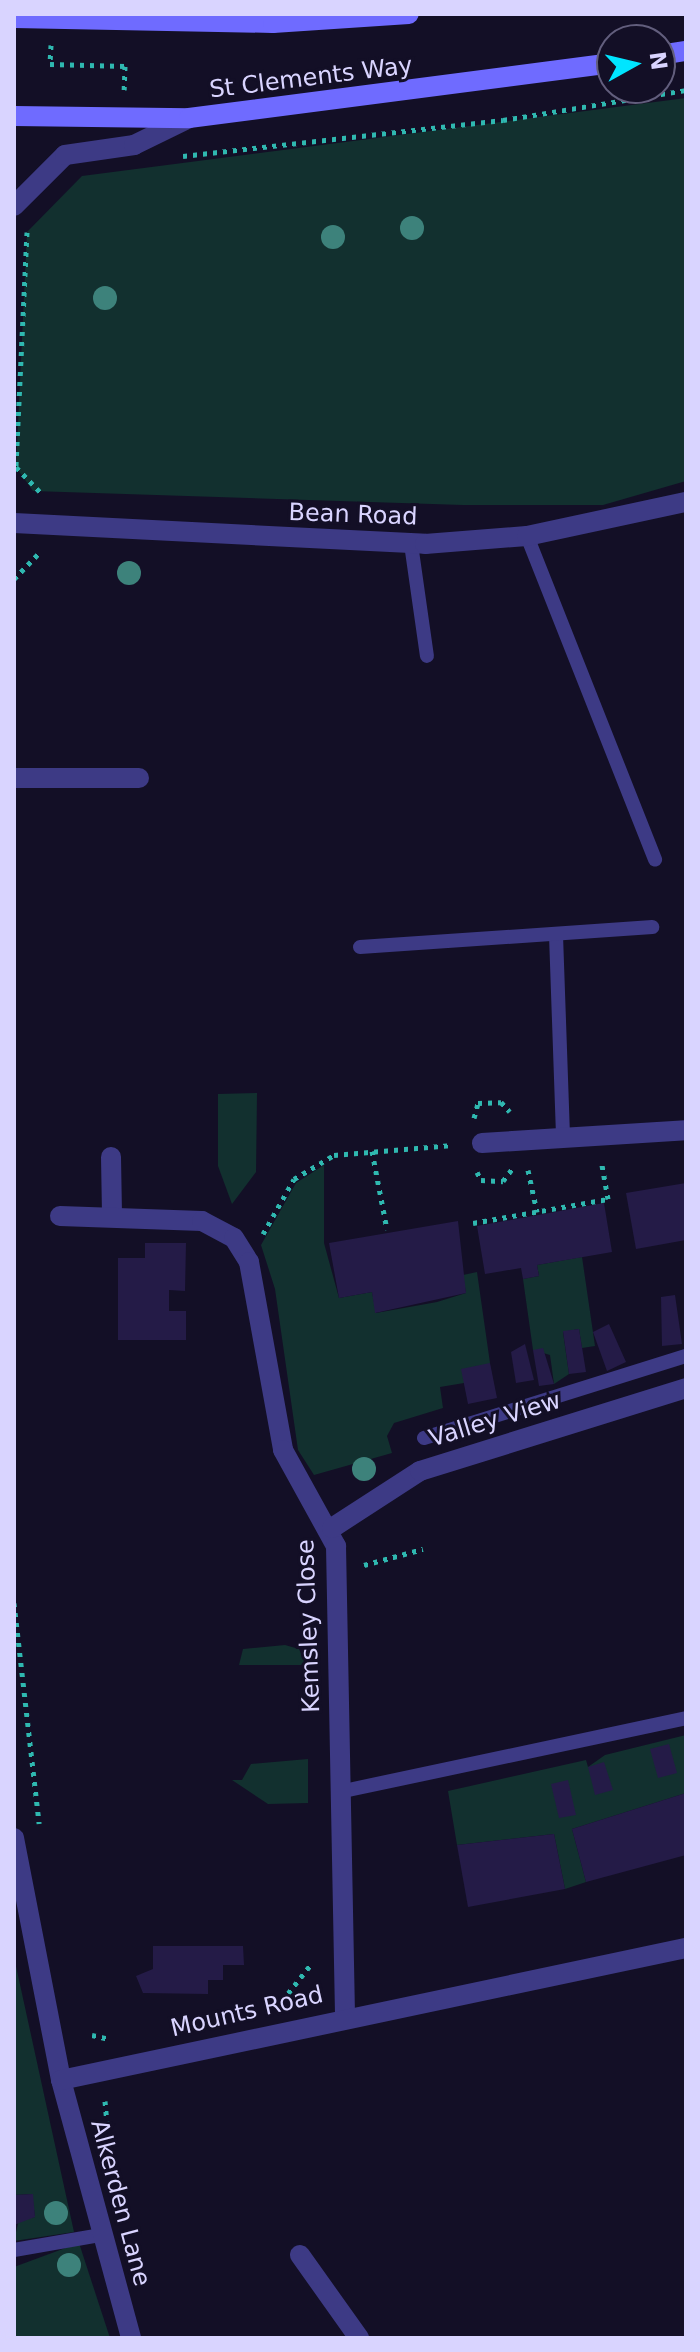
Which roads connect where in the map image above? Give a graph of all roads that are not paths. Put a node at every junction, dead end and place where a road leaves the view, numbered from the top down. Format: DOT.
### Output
graph roads {
  1 [pos="409,14"];
  2 [pos="14,18"];
  3 [pos="596,65"];
  4 [pos="14,116"];
  5 [pos="189,118"];
  6 [pos="14,206"];
  7 [pos="686,502"];
  8 [pos="14,523"];
  9 [pos="527,536"];
  10 [pos="411,544"];
  11 [pos="427,656"];
  12 [pos="14,778"];
  13 [pos="139,778"];
  14 [pos="655,860"];
  15 [pos="652,927"];
  16 [pos="556,935"];
  17 [pos="360,947"];
  18 [pos="686,1130"];
  19 [pos="563,1140"];
  20 [pos="482,1143"];
  21 [pos="111,1157"];
  22 [pos="60,1216"];
  23 [pos="112,1217"];
  24 [pos="686,1356"];
  25 [pos="686,1388"];
  26 [pos="424,1438"];
  27 [pos="332,1528"];
  28 [pos="686,1718"];
  29 [pos="339,1792"];
  30 [pos="14,1838"];
  31 [pos="686,1948"];
  32 [pos="345,2017"];
  33 [pos="61,2080"];
  34 [pos="100,2235"];
  35 [pos="14,2250"];
  36 [pos="300,2255"];
  37 [pos="131,2338"];
  38 [pos="359,2338"];
  1 -- 2 [label="main road"];
  3 -- 5 [label="main road, St Clements Way"];
  4 -- 5 [label="main road, St Clements Way"];
  5 -- 6 [label="street"];
  7 -- 9 [label="street, Bean Road"];
  8 -- 10 [label="street, Bean Road"];
  9 -- 10 [label="street, Bean Road"];
  9 -- 14 [label="lane"];
  10 -- 11 [label="lane"];
  12 -- 13 [label="street"];
  15 -- 16 [label="lane"];
  16 -- 17 [label="lane"];
  16 -- 19 [label="lane"];
  18 -- 19 [label="street"];
  19 -- 20 [label="street"];
  21 -- 23 [label="street"];
  22 -- 23 [label="street"];
  23 -- 27 [label="street, Kemsley Close"];
  24 -- 26 [label="lane"];
  25 -- 27 [label="street, Valley View"];
  27 -- 29 [label="street, Kemsley Close"];
  28 -- 29 [label="lane"];
  29 -- 32 [label="street, Kemsley Close"];
  30 -- 33 [label="street"];
  31 -- 32 [label="street, Mounts Road"];
  32 -- 33 [label="street, Mounts Road"];
  33 -- 34 [label="street, Alkerden Lane"];
  34 -- 35 [label="lane"];
  34 -- 37 [label="street, Alkerden Lane"];
  36 -- 38 [label="street"];
}
